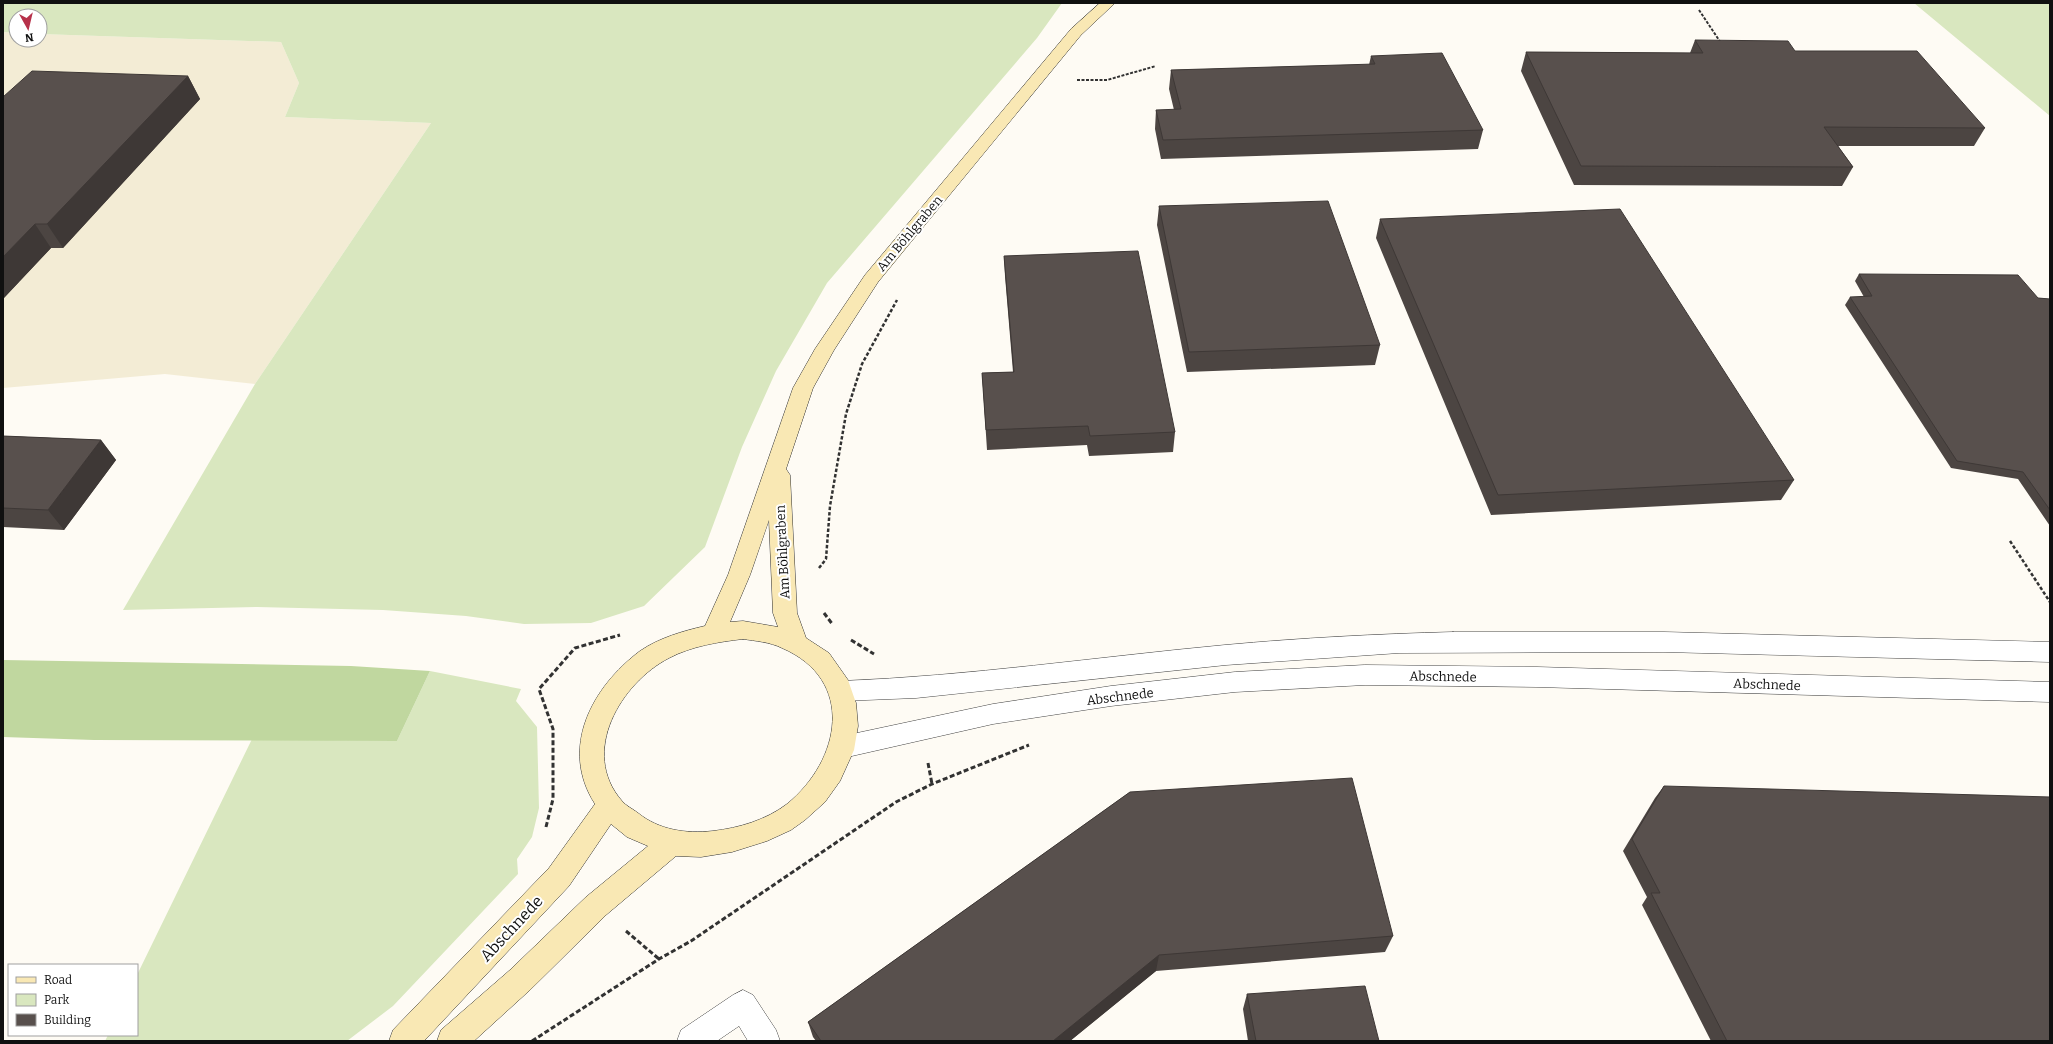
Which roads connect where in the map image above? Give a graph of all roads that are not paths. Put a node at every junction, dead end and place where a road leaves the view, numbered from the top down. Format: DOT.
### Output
graph roads {
  1 [pos="1108,3"];
  2 [pos="1084,6"];
  3 [pos="1076,32"];
  4 [pos="779,458"];
  5 [pos="714,632"];
  6 [pos="796,644"];
  7 [pos="2050,652"];
  8 [pos="841,691"];
  9 [pos="2050,692"];
  10 [pos="843,747"];
  11 [pos="608,806"];
  12 [pos="672,843"];
  13 [pos="404,1041"];
  14 [pos="452,1041"];
  15 [pos="692,1041"];
  16 [pos="765,1041"];
  1 -- 3 [label="street, Am Böhlgraben"];
  2 -- 3 [label="street, Am Böhlgraben"];
  3 -- 4 [label="street, Am Böhlgraben"];
  4 -- 5 [label="street, Am Böhlgraben"];
  4 -- 6 [label="street, Am Böhlgraben"];
  5 -- 6 [label="street"];
  5 -- 11 [label="street"];
  6 -- 8 [label="street"];
  7 -- 8 [label="street"];
  8 -- 10 [label="street"];
  9 -- 10 [label="street, Abschnede"];
  10 -- 12 [label="street"];
  11 -- 12 [label="street"];
  11 -- 13 [label="street, Abschnede"];
  12 -- 14 [label="street"];
  15 -- 16 [label="street"];
}
